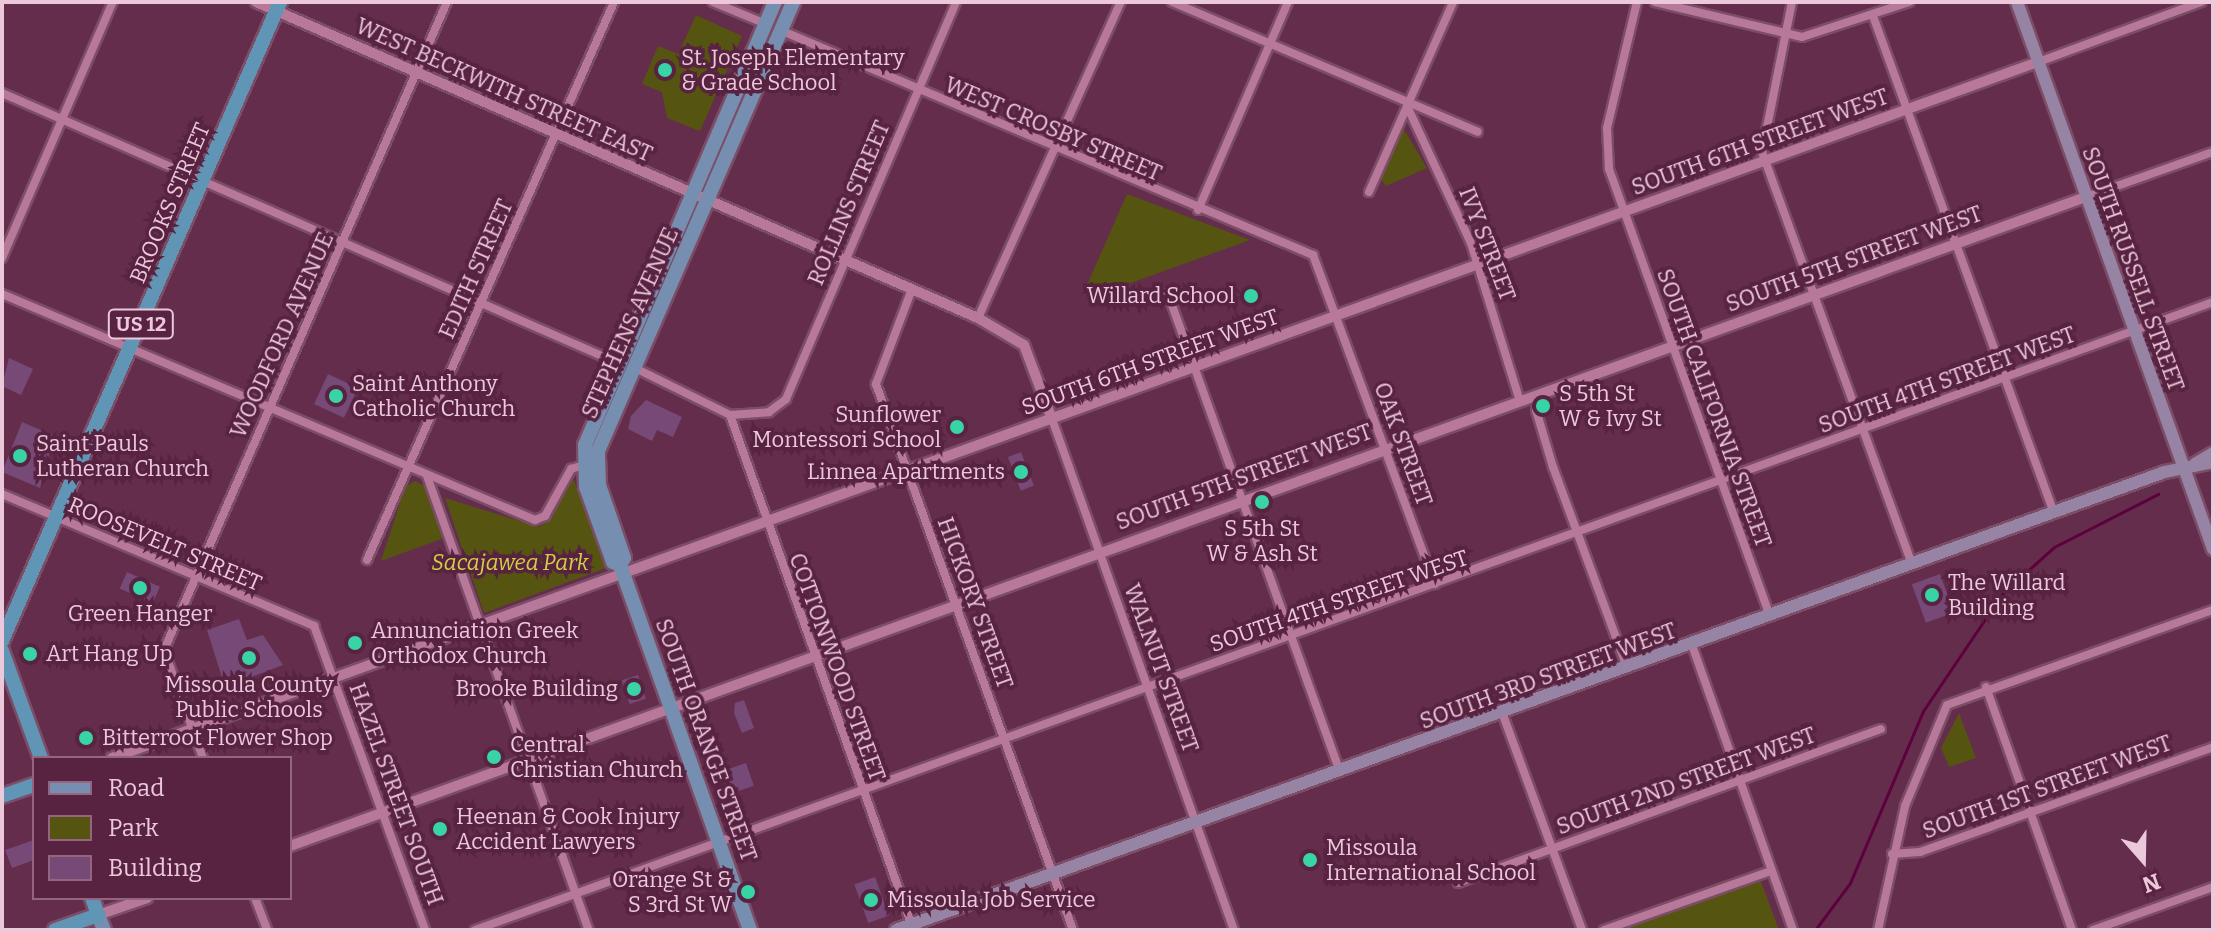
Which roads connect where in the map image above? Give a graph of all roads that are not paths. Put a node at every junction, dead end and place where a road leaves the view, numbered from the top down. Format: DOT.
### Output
graph roads {
  1 [pos="113,2"];
  2 [pos="256,2"];
  3 [pos="447,2"];
  4 [pos="614,2"];
  5 [pos="713,2"];
  6 [pos="775,2"];
  7 [pos="793,2"];
  8 [pos="956,2"];
  9 [pos="1121,2"];
  10 [pos="1172,2"];
  11 [pos="1288,2"];
  12 [pos="1453,2"];
  13 [pos="1637,2"];
  14 [pos="1655,2"];
  15 [pos="1792,2"];
  16 [pos="1909,2"];
  17 [pos="2017,2"];
  18 [pos="2201,2"];
  19 [pos="278,6"];
  20 [pos="1873,16"];
  21 [pos="766,24"];
  22 [pos="780,30"];
  23 [pos="1785,33"];
  24 [pos="1270,44"];
  25 [pos="2038,62"];
  26 [pos="415,74"];
  27 [pos="916,90"];
  28 [pos="2,93"];
  29 [pos="1407,106"];
  30 [pos="1907,110"];
  31 [pos="62,120"];
  32 [pos="1478,132"];
  33 [pos="556,133"];
  34 [pos="1054,149"];
  35 [pos="2213,152"];
  36 [pos="1764,162"];
  37 [pos="204,181"];
  38 [pos="1369,192"];
  39 [pos="2086,197"];
  40 [pos="700,198"];
  41 [pos="1198,210"];
  42 [pos="1624,213"];
  43 [pos="342,243"];
  44 [pos="1957,243"];
  45 [pos="1313,255"];
  46 [pos="2,258"];
  47 [pos="844,259"];
  48 [pos="1479,265"];
  49 [pos="912,289"];
  50 [pos="2,294"];
  51 [pos="1168,294"];
  52 [pos="1813,295"];
  53 [pos="2213,302"];
  54 [pos="481,303"];
  55 [pos="1337,316"];
  56 [pos="978,318"];
  57 [pos="2133,331"];
  58 [pos="1671,345"];
  59 [pos="130,350"];
  60 [pos="618,363"];
  61 [pos="635,368"];
  62 [pos="1194,368"];
  63 [pos="2005,378"];
  64 [pos="1541,395"];
  65 [pos="1520,401"];
  66 [pos="269,410"];
  67 [pos="730,415"];
  68 [pos="1052,419"];
  69 [pos="1863,431"];
  70 [pos="1385,447"];
  71 [pos="2213,453"];
  72 [pos="2213,462"];
  73 [pos="583,465"];
  74 [pos="407,466"];
  75 [pos="2190,466"];
  76 [pos="907,472"];
  77 [pos="427,476"];
  78 [pos="1721,481"];
  79 [pos="2,494"];
  80 [pos="1242,500"];
  81 [pos="2054,513"];
  82 [pos="56,517"];
  83 [pos="766,523"];
  84 [pos="1577,533"];
  85 [pos="2213,549"];
  86 [pos="1099,551"];
  87 [pos="369,556"];
  88 [pos="1912,565"];
  89 [pos="621,570"];
  90 [pos="197,579"];
  91 [pos="1435,584"];
  92 [pos="956,602"];
  93 [pos="2213,610"];
  94 [pos="1770,616"];
  95 [pos="314,626"];
  96 [pos="478,626"];
  97 [pos="1290,638"];
  98 [pos="2,641"];
  99 [pos="1692,645"];
  100 [pos="2,651"];
  101 [pos="812,653"];
  102 [pos="1628,668"];
  103 [pos="335,678"];
  104 [pos="1149,686"];
  105 [pos="1986,687"];
  106 [pos="672,705"];
  107 [pos="1503,715"];
  108 [pos="192,728"];
  109 [pos="1881,729"];
  110 [pos="1006,739"];
  111 [pos="2213,747"];
  112 [pos="40,756"];
  113 [pos="117,756"];
  114 [pos="202,756"];
  115 [pos="527,758"];
  116 [pos="1341,773"];
  117 [pos="1739,781"];
  118 [pos="32,786"];
  119 [pos="861,791"];
  120 [pos="2,796"];
  121 [pos="382,811"];
  122 [pos="2028,815"];
  123 [pos="1197,821"];
  124 [pos="720,842"];
  125 [pos="292,845"];
  126 [pos="1553,849"];
  127 [pos="1892,854"];
  128 [pos="1771,871"];
  129 [pos="1053,874"];
  130 [pos="1458,883"];
  131 [pos="2213,887"];
  132 [pos="576,893"];
  133 [pos="93,900"];
  134 [pos="141,900"];
  135 [pos="256,900"];
  136 [pos="98,915"];
  137 [pos="913,927"];
  138 [pos="55,930"];
  139 [pos="104,930"];
  140 [pos="267,930"];
  141 [pos="425,930"];
  142 [pos="475,930"];
  143 [pos="589,930"];
  144 [pos="750,930"];
  145 [pos="896,930"];
  146 [pos="1073,930"];
  147 [pos="1234,930"];
  148 [pos="1582,930"];
  149 [pos="1604,930"];
  150 [pos="1793,930"];
  151 [pos="1878,930"];
  152 [pos="2072,930"];
  153 [pos="2093,930"];
  1 -- 31 [label="street"];
  2 -- 19 [label="street, WEST BECKWITH STREET EAST"];
  3 -- 26 [label="street, WOODFORD AVENUE"];
  4 -- 33 [label="street, EDITH STREET"];
  5 -- 21 [label="street"];
  6 -- 21 [label="main road, STEPHENS AVENUE"];
  7 -- 22 [label="main road, STEPHENS AVENUE"];
  8 -- 27 [label="street, ROLLINS STREET"];
  9 -- 34 [label="street"];
  10 -- 24 [label="street"];
  11 -- 24 [label="street"];
  12 -- 29 [label="street"];
  13 -- 42 [label="street, SOUTH CALIFORNIA STREET"];
  14 -- 23 [label="street"];
  15 -- 23 [label="street"];
  16 -- 20 [label="street"];
  17 -- 25 [label="main road, SOUTH RUSSELL STREET"];
  18 -- 25 [label="street, SOUTH 6TH STREET WEST"];
  19 -- 26 [label="street, WEST BECKWITH STREET EAST"];
  19 -- 37 [label="highway, BROOKS STREET / US 12"];
  20 -- 23 [label="street"];
  20 -- 30 [label="street"];
  21 -- 40 [label="main road, STEPHENS AVENUE"];
  22 -- 27 [label="street, WEST CROSBY STREET"];
  22 -- 40 [label="main road, STEPHENS AVENUE"];
  23 -- 36 [label="street"];
  24 -- 29 [label="street"];
  24 -- 41 [label="street"];
  25 -- 30 [label="street, SOUTH 6TH STREET WEST"];
  25 -- 39 [label="main road, SOUTH RUSSELL STREET"];
  26 -- 33 [label="street, WEST BECKWITH STREET EAST"];
  26 -- 43 [label="street, WOODFORD AVENUE"];
  27 -- 34 [label="street, WEST CROSBY STREET"];
  27 -- 47 [label="street, ROLLINS STREET"];
  28 -- 31 [label="street"];
  29 -- 32 [label="street"];
  29 -- 38 [label="street"];
  29 -- 48 [label="street, IVY STREET"];
  30 -- 36 [label="street, SOUTH 6TH STREET WEST"];
  30 -- 44 [label="street"];
  31 -- 37 [label="street"];
  31 -- 46 [label="street"];
  33 -- 40 [label="street, WEST BECKWITH STREET EAST"];
  33 -- 54 [label="street, EDITH STREET"];
  34 -- 41 [label="street, WEST CROSBY STREET"];
  34 -- 56 [label="street"];
  35 -- 39 [label="street, SOUTH 5TH STREET WEST"];
  36 -- 42 [label="street, SOUTH 6TH STREET WEST"];
  36 -- 52 [label="street"];
  37 -- 43 [label="street"];
  37 -- 59 [label="highway, BROOKS STREET / US 12"];
  39 -- 44 [label="street, SOUTH 5TH STREET WEST"];
  39 -- 57 [label="main road, SOUTH RUSSELL STREET"];
  40 -- 47 [label="street, WEST BECKWITH STREET EAST"];
  40 -- 60 [label="main road, STEPHENS AVENUE"];
  40 -- 61 [label="main road, STEPHENS AVENUE"];
  41 -- 45 [label="street, WEST CROSBY STREET"];
  42 -- 48 [label="street, SOUTH 6TH STREET WEST"];
  42 -- 58 [label="street, SOUTH CALIFORNIA STREET"];
  43 -- 54 [label="street"];
  43 -- 66 [label="street, WOODFORD AVENUE"];
  44 -- 52 [label="street, SOUTH 5TH STREET WEST"];
  44 -- 63 [label="street"];
  45 -- 55 [label="street, OAK STREET"];
  47 -- 49 [label="street, WEST BECKWITH STREET EAST"];
  47 -- 67 [label="street, ROLLINS STREET"];
  48 -- 55 [label="street, SOUTH 6TH STREET WEST"];
  48 -- 65 [label="street, IVY STREET"];
  49 -- 56 [label="street, WEST BECKWITH STREET EAST"];
  49 -- 76 [label="street, HICKORY STREET"];
  50 -- 59 [label="street"];
  51 -- 62 [label="street"];
  52 -- 58 [label="street, SOUTH 5TH STREET WEST"];
  52 -- 69 [label="street"];
  53 -- 57 [label="street, SOUTH 4TH STREET WEST"];
  54 -- 60 [label="street"];
  54 -- 74 [label="street, EDITH STREET"];
  55 -- 62 [label="street, SOUTH 6TH STREET WEST"];
  55 -- 70 [label="street, OAK STREET"];
  56 -- 68 [label="street, WEST BECKWITH STREET EAST"];
  57 -- 63 [label="street, SOUTH 4TH STREET WEST"];
  57 -- 75 [label="main road, SOUTH RUSSELL STREET"];
  58 -- 64 [label="street, SOUTH 5TH STREET WEST"];
  58 -- 78 [label="street, SOUTH CALIFORNIA STREET"];
  59 -- 66 [label="street"];
  59 -- 82 [label="highway, BROOKS STREET / US 12"];
  60 -- 73 [label="main road, STEPHENS AVENUE"];
  61 -- 67 [label="street"];
  61 -- 89 [label="main road, STEPHENS AVENUE"];
  62 -- 68 [label="street, SOUTH 6TH STREET WEST"];
  62 -- 80 [label="street"];
  63 -- 69 [label="street, SOUTH 4TH STREET WEST"];
  63 -- 81 [label="street"];
  64 -- 65 [label="street, SOUTH 5TH STREET WEST"];
  64 -- 84 [label="street"];
  65 -- 70 [label="street, SOUTH 5TH STREET WEST"];
  66 -- 74 [label="street"];
  66 -- 90 [label="street, WOODFORD AVENUE"];
  67 -- 83 [label="street, COTTONWOOD STREET"];
  68 -- 76 [label="street, SOUTH 6TH STREET WEST"];
  68 -- 86 [label="street, WALNUT STREET"];
  69 -- 78 [label="street, SOUTH 4TH STREET WEST"];
  69 -- 88 [label="street"];
  70 -- 80 [label="street, SOUTH 5TH STREET WEST"];
  70 -- 91 [label="street, OAK STREET"];
  71 -- 75 [label="main road"];
  72 -- 75 [label="main road, SOUTH 3RD STREET WEST"];
  73 -- 77 [label="street"];
  73 -- 89 [label="main road, STEPHENS AVENUE"];
  74 -- 77 [label="street"];
  74 -- 87 [label="street, EDITH STREET"];
  75 -- 81 [label="main road, SOUTH 3RD STREET WEST"];
  75 -- 85 [label="main road, SOUTH RUSSELL STREET"];
  76 -- 83 [label="street, SOUTH 6TH STREET WEST"];
  76 -- 92 [label="street, HICKORY STREET"];
  77 -- 96 [label="street"];
  78 -- 84 [label="street, SOUTH 4TH STREET WEST"];
  78 -- 94 [label="street, SOUTH CALIFORNIA STREET"];
  79 -- 82 [label="street, ROOSEVELT STREET"];
  80 -- 86 [label="street, SOUTH 5TH STREET WEST"];
  80 -- 97 [label="street"];
  81 -- 88 [label="main road, SOUTH 3RD STREET WEST"];
  82 -- 90 [label="street, ROOSEVELT STREET"];
  82 -- 98 [label="highway, BROOKS STREET / US 12"];
  83 -- 89 [label="street, SOUTH 6TH STREET WEST"];
  83 -- 101 [label="street, COTTONWOOD STREET"];
  84 -- 91 [label="street, SOUTH 4TH STREET WEST"];
  84 -- 102 [label="street"];
  86 -- 92 [label="street, SOUTH 5TH STREET WEST"];
  86 -- 104 [label="street, WALNUT STREET"];
  88 -- 94 [label="main road, SOUTH 3RD STREET WEST"];
  89 -- 96 [label="street, SOUTH 6TH STREET WEST"];
  89 -- 106 [label="main road, SOUTH ORANGE STREET"];
  90 -- 95 [label="street, ROOSEVELT STREET"];
  90 -- 108 [label="street, WOODFORD AVENUE"];
  91 -- 97 [label="street, SOUTH 4TH STREET WEST"];
  92 -- 101 [label="street, SOUTH 5TH STREET WEST"];
  92 -- 110 [label="street, HICKORY STREET"];
  93 -- 105 [label="street"];
  94 -- 99 [label="main road, SOUTH 3RD STREET WEST"];
  95 -- 103 [label="street, HAZEL STREET SOUTH"];
  96 -- 103 [label="street, SOUTH 6TH STREET WEST"];
  96 -- 115 [label="street"];
  97 -- 104 [label="street, SOUTH 4TH STREET WEST"];
  97 -- 116 [label="street"];
  99 -- 102 [label="main road, SOUTH 3RD STREET WEST"];
  99 -- 117 [label="street"];
  100 -- 112 [label="highway"];
  101 -- 106 [label="street, SOUTH 5TH STREET WEST"];
  101 -- 119 [label="street, COTTONWOOD STREET"];
  102 -- 107 [label="main road, SOUTH 3RD STREET WEST"];
  103 -- 108 [label="street, SOUTH 6TH STREET WEST"];
  103 -- 121 [label="street, HAZEL STREET SOUTH"];
  104 -- 110 [label="street, SOUTH 4TH STREET WEST"];
  104 -- 123 [label="street, WALNUT STREET"];
  105 -- 122 [label="street"];
  105 -- 127 [label="street"];
  106 -- 115 [label="street, SOUTH 5TH STREET WEST"];
  106 -- 124 [label="main road, SOUTH ORANGE STREET"];
  107 -- 116 [label="main road, SOUTH 3RD STREET WEST"];
  107 -- 126 [label="street"];
  108 -- 113 [label="street, SOUTH 6TH STREET WEST"];
  108 -- 114 [label="street, WOODFORD AVENUE"];
  109 -- 117 [label="street, SOUTH 2ND STREET WEST"];
  110 -- 119 [label="street, SOUTH 4TH STREET WEST"];
  110 -- 129 [label="street, HICKORY STREET"];
  111 -- 122 [label="street, SOUTH 1ST STREET WEST"];
  115 -- 121 [label="street, SOUTH 5TH STREET WEST"];
  115 -- 132 [label="street"];
  116 -- 123 [label="main road, SOUTH 3RD STREET WEST"];
  117 -- 126 [label="street, SOUTH 2ND STREET WEST"];
  117 -- 128 [label="street"];
  118 -- 120 [label="highway"];
  119 -- 124 [label="street, SOUTH 4TH STREET WEST"];
  119 -- 137 [label="street, COTTONWOOD STREET"];
  121 -- 125 [label="street, SOUTH 5TH STREET WEST"];
  121 -- 141 [label="street, HAZEL STREET SOUTH"];
  122 -- 127 [label="street, SOUTH 1ST STREET WEST"];
  122 -- 152 [label="street"];
  123 -- 129 [label="main road, SOUTH 3RD STREET WEST"];
  123 -- 147 [label="street, WALNUT STREET"];
  124 -- 132 [label="street, SOUTH 4TH STREET WEST"];
  124 -- 144 [label="main road, SOUTH ORANGE STREET"];
  126 -- 130 [label="street, SOUTH 2ND STREET WEST"];
  126 -- 148 [label="street"];
  127 -- 151 [label="street"];
  128 -- 149 [label="street"];
  128 -- 150 [label="street"];
  129 -- 137 [label="main road, SOUTH 3RD STREET WEST"];
  129 -- 146 [label="street, HICKORY STREET"];
  131 -- 153 [label="street"];
  132 -- 142 [label="street, SOUTH 4TH STREET WEST"];
  132 -- 143 [label="street"];
  133 -- 136 [label="highway"];
  134 -- 136 [label="street"];
  135 -- 140 [label="street"];
  136 -- 138 [label="highway"];
  136 -- 139 [label="main road"];
  137 -- 145 [label="main road, SOUTH 3RD STREET WEST"];
}
